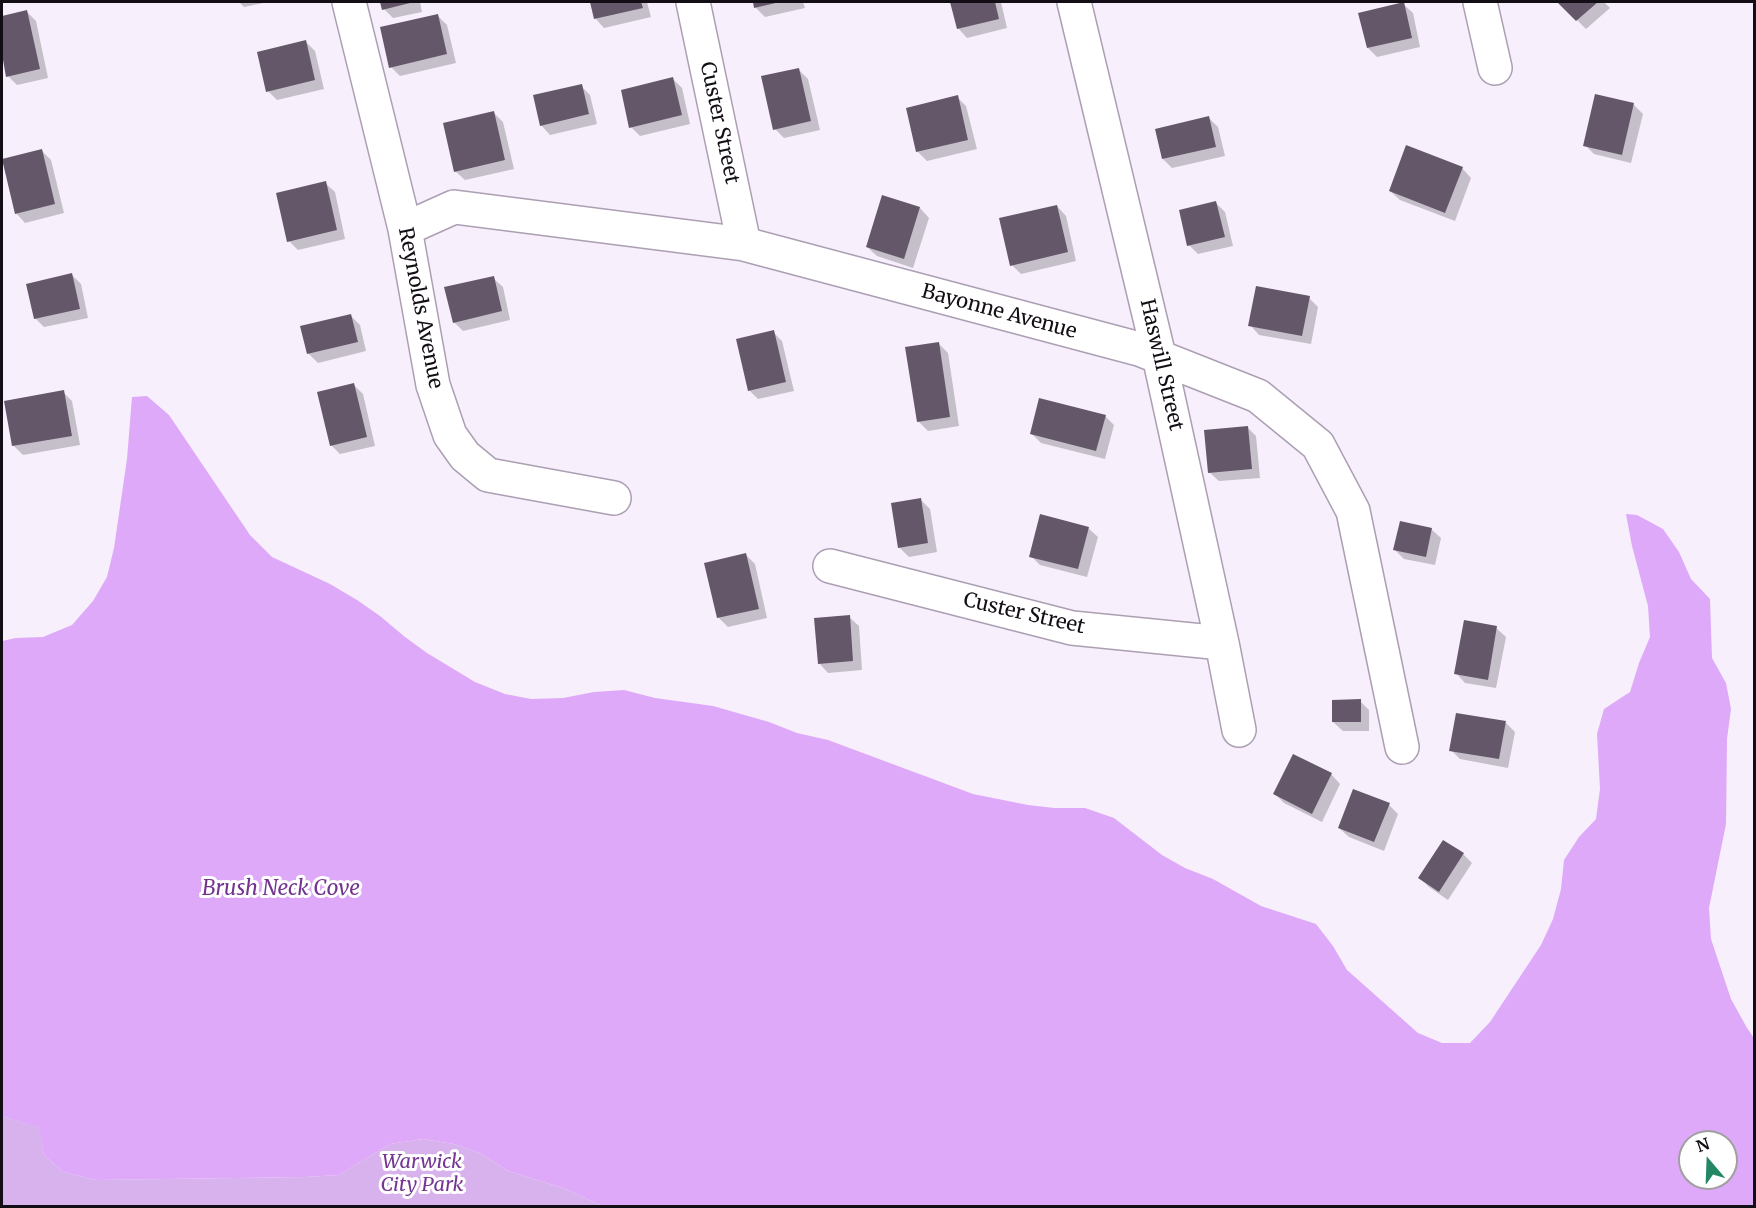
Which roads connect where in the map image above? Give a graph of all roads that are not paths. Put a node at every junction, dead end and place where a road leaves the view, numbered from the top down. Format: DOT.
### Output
graph roads {
  1 [pos="350,2"];
  2 [pos="693,2"];
  3 [pos="1074,2"];
  4 [pos="1480,2"];
  5 [pos="1495,68"];
  6 [pos="405,229"];
  7 [pos="744,244"];
  8 [pos="1159,356"];
  9 [pos="614,498"];
  10 [pos="830,566"];
  11 [pos="1222,643"];
  12 [pos="1239,730"];
  13 [pos="1402,747"];
  1 -- 6 [label="street, Reynolds Avenue"];
  2 -- 7 [label="street, Custer Street"];
  3 -- 8 [label="street, Haswill Street"];
  4 -- 5 [label="street"];
  6 -- 7 [label="street, Bayonne Avenue"];
  6 -- 9 [label="street, Reynolds Avenue"];
  7 -- 8 [label="street, Bayonne Avenue"];
  8 -- 11 [label="street, Haswill Street"];
  8 -- 13 [label="street, Bayonne Avenue"];
  10 -- 11 [label="street, Custer Street"];
  11 -- 12 [label="street, Haswill Street"];
}
